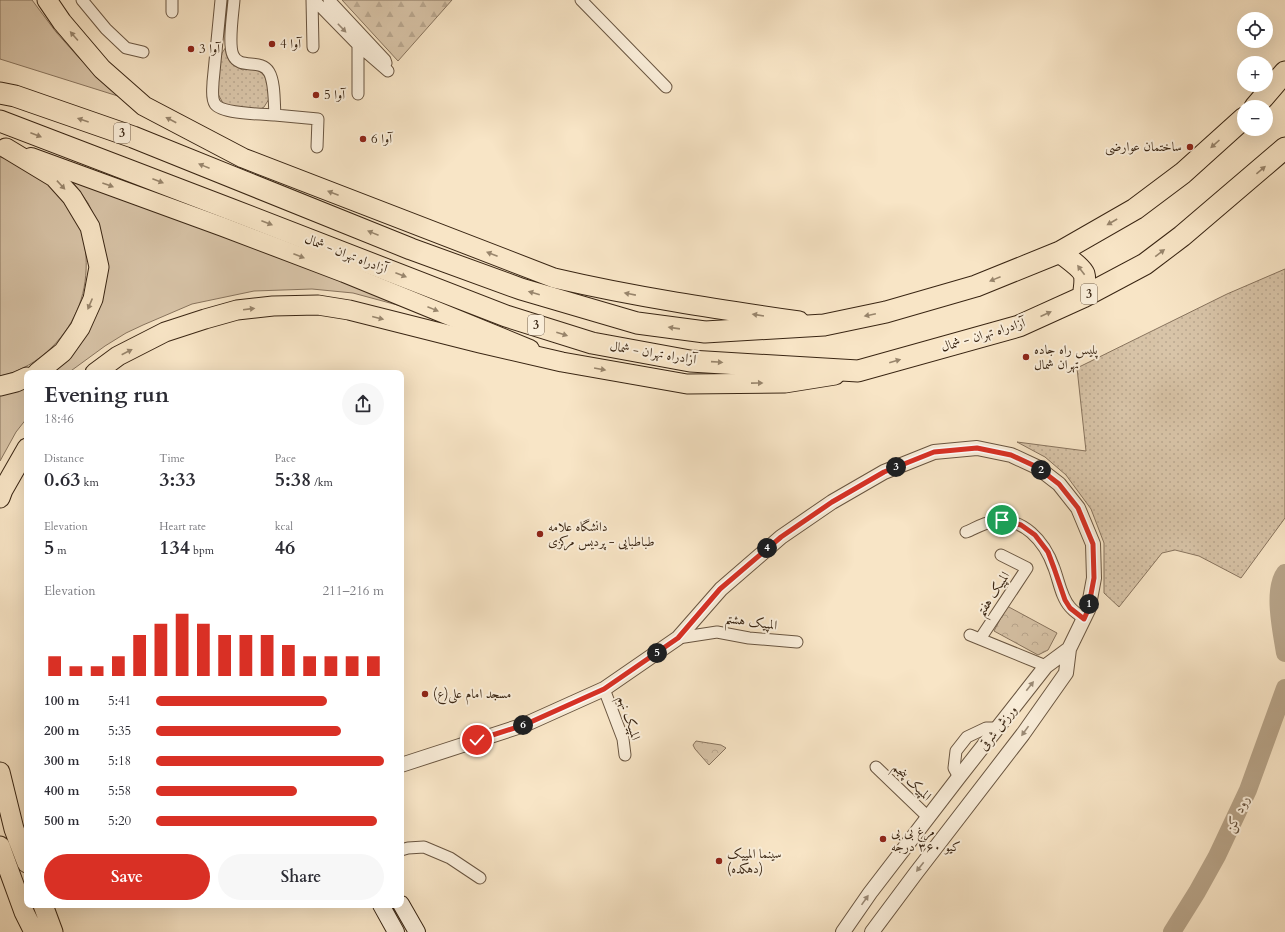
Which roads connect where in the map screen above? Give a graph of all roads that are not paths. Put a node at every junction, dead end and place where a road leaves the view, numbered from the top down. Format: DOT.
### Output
graph roads {
  1 [pos="47,0"];
  2 [pos="82,0"];
  3 [pos="172,0"];
  4 [pos="221,0"];
  5 [pos="234,0"];
  6 [pos="313,0"];
  7 [pos="329,0"];
  8 [pos="581,0"];
  9 [pos="172,12"];
  10 [pos="358,45"];
  11 [pos="313,47"];
  12 [pos="143,52"];
  13 [pos="1285,72"];
  14 [pos="666,87"];
  15 [pos="0,93"];
  16 [pos="358,94"];
  17 [pos="1260,100"];
  18 [pos="275,115"];
  19 [pos="0,121"];
  20 [pos="1237,124"];
  21 [pos="3,148"];
  22 [pos="317,148"];
  23 [pos="1285,148"];
  24 [pos="1060,252"];
  25 [pos="1084,297"];
  26 [pos="824,325"];
  27 [pos="562,362"];
  28 [pos="41,370"];
  29 [pos="99,370"];
  30 [pos="858,371"];
  31 [pos="24,378"];
  32 [pos="0,386"];
  33 [pos="24,453"];
  34 [pos="0,498"];
  35 [pos="966,532"];
  36 [pos="1001,555"];
  37 [pos="1084,619"];
  38 [pos="678,638"];
  39 [pos="797,642"];
  40 [pos="1069,649"];
  41 [pos="1046,666"];
  42 [pos="604,689"];
  43 [pos="998,728"];
  44 [pos="625,755"];
  45 [pos="404,764"];
  46 [pos="876,767"];
  47 [pos="0,772"];
  48 [pos="959,777"];
  49 [pos="928,818"];
  50 [pos="0,846"];
  51 [pos="404,849"];
  52 [pos="24,855"];
  53 [pos="480,878"];
  54 [pos="44,908"];
  55 [pos="383,908"];
  56 [pos="403,908"];
  57 [pos="34,932"];
  58 [pos="53,932"];
  59 [pos="396,932"];
  60 [pos="417,932"];
  61 [pos="843,932"];
  62 [pos="872,932"];
  26 -- 1 [label="highway, one-way"];
  2 -- 12 [label="street"];
  3 -- 9 [label="street"];
  4 -- 18 [label="street"];
  5 -- 18 [label="street"];
  6 -- 10 [label="street, one-way"];
  6 -- 11 [label="street"];
  7 -- 10 [label="street"];
  8 -- 14 [label="street"];
  10 -- 16 [label="street"];
  13 -- 17 [label="highway"];
  26 -- 15 [label="highway, 3, one-way"];
  18 -- 22 [label="street"];
  19 -- 30 [label="highway, آزادراه تهران - شمال / 3, one-way"];
  20 -- 24 [label="highway, 3, one-way"];
  21 -- 27 [label="main road, one-way"];
  21 -- 28 [label="highway, one-way"];
  25 -- 23 [label="highway, آزادراه تهران - شمال / 3, one-way"];
  25 -- 24 [label="highway, one-way"];
  24 -- 26 [label="highway, 3, one-way"];
  30 -- 25 [label="highway, آزادراه تهران - شمال / 3, one-way"];
  29 -- 27 [label="highway, one-way"];
  27 -- 30 [label="highway, one-way"];
  31 -- 32 [label="highway"];
  33 -- 34 [label="highway"];
  35 -- 37 [label="street"];
  36 -- 41 [label="street, المپیک هفتم"];
  37 -- 38 [label="street, ورزش شرقی"];
  37 -- 40 [label="street, ورزش شرقی"];
  38 -- 39 [label="street, المپیک هشتم"];
  38 -- 42 [label="street, ورزش شرقی"];
  40 -- 41 [label="street, ورزش شرقی"];
  40 -- 62 [label="street, one-way"];
  43 -- 41 [label="street, ورزش شرقی, one-way"];
  42 -- 44 [label="street, المپیک نهم"];
  42 -- 45 [label="street, ورزش شرقی"];
  43 -- 48 [label="street, ورزش شرقی"];
  43 -- 48 [label="street"];
  46 -- 49 [label="street, المپیک پنجم"];
  47 -- 52 [label="highway"];
  48 -- 49 [label="street, ورزش شرقی"];
  61 -- 49 [label="street, ورزش شرقی, one-way"];
  50 -- 57 [label="highway"];
  51 -- 53 [label="street"];
  54 -- 58 [label="highway"];
  55 -- 59 [label="main road"];
  56 -- 60 [label="main road"];
}
